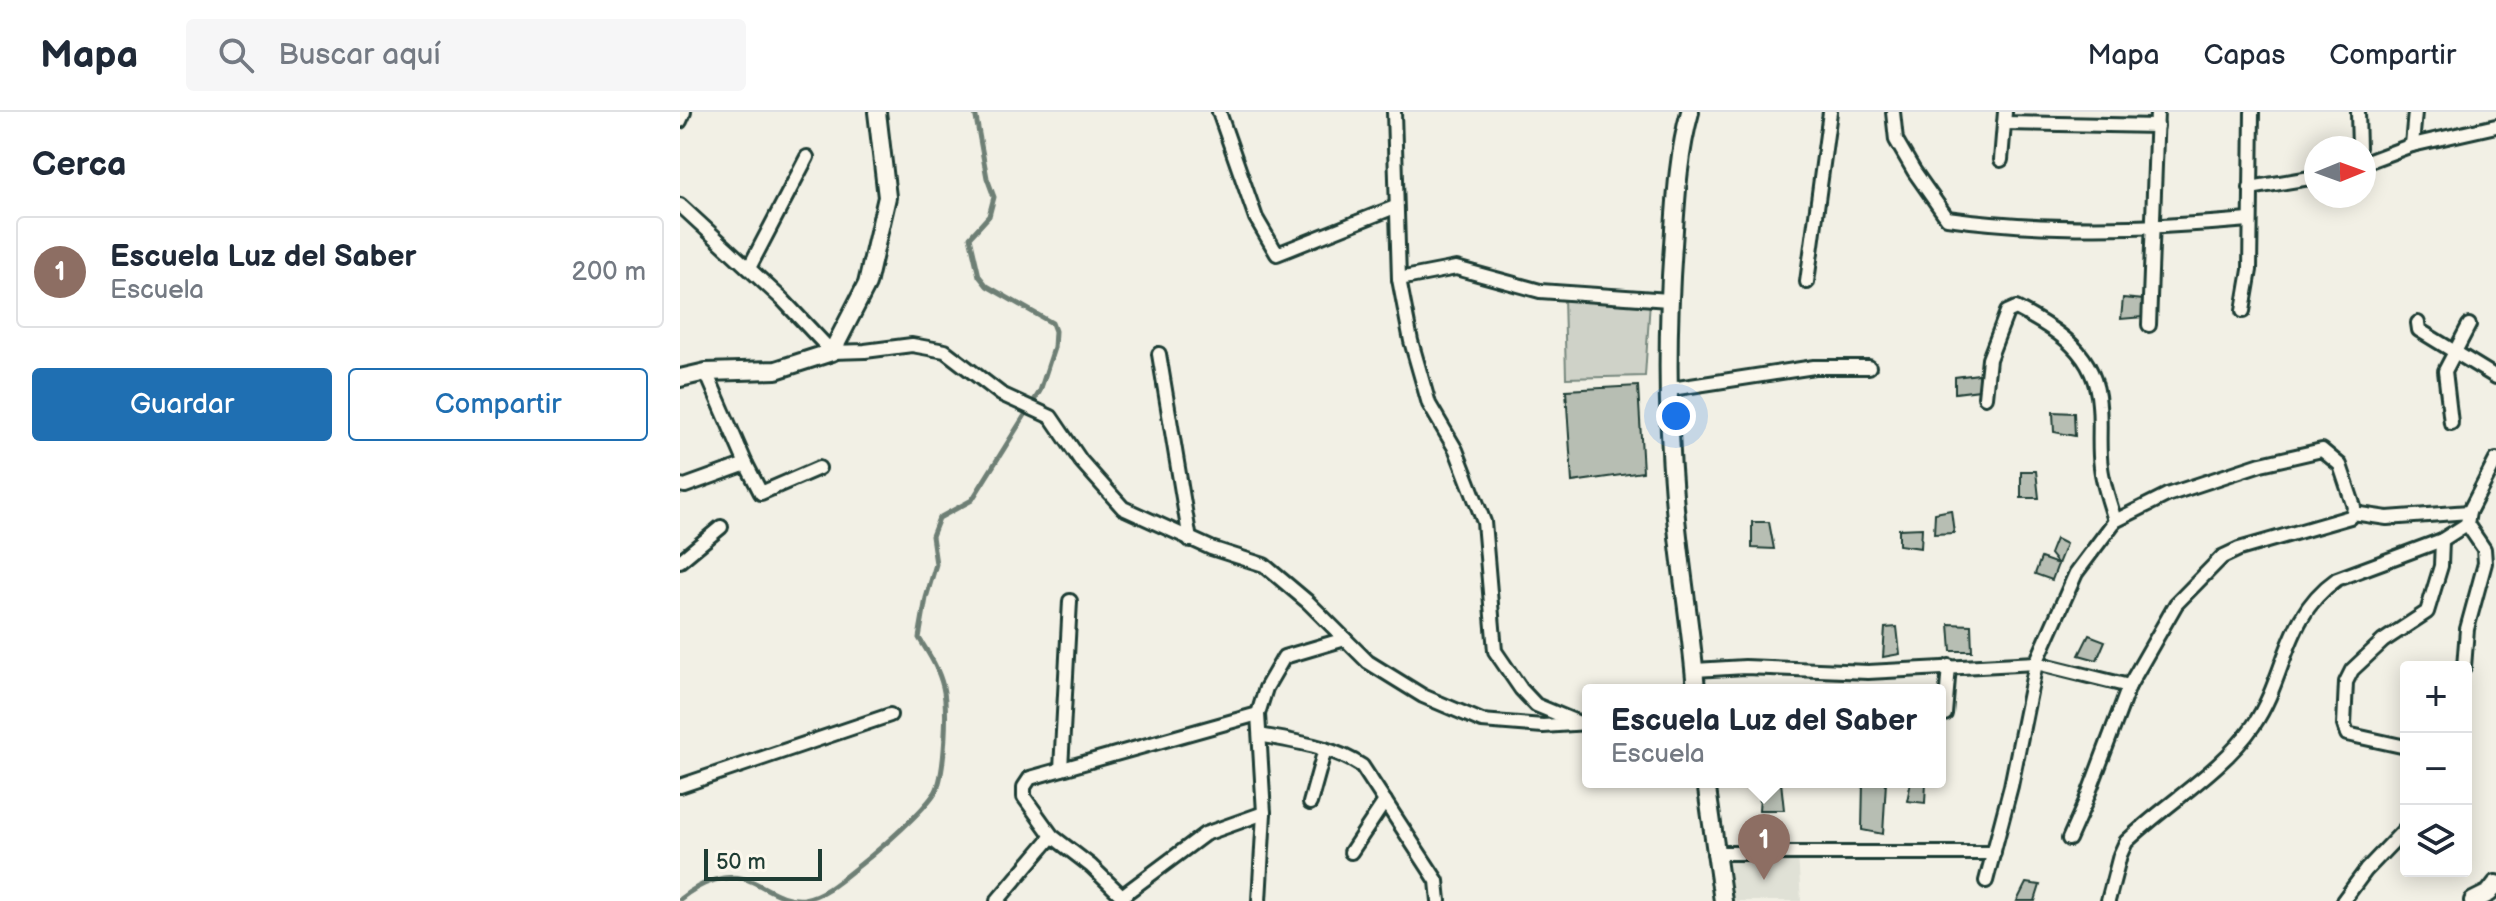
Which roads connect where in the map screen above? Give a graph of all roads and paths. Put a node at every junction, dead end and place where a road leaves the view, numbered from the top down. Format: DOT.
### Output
graph roads {
  1 [pos="684,112"];
  2 [pos="877,112"];
  3 [pos="1219,112"];
  4 [pos="1394,112"];
  5 [pos="1690,112"];
  6 [pos="1830,112"];
  7 [pos="1893,112"];
  8 [pos="2252,112"];
  9 [pos="2358,112"];
  10 [pos="2415,112"];
  11 [pos="2005,118"];
  12 [pos="2157,119"];
  13 [pos="680,121"];
  14 [pos="2496,126"];
  15 [pos="2359,136"];
  16 [pos="2412,145"];
  17 [pos="807,157"];
  18 [pos="2376,158"];
  19 [pos="2001,160"];
  20 [pos="2304,179"];
  21 [pos="2250,188"];
  22 [pos="680,205"];
  23 [pos="1395,207"];
  24 [pos="2249,220"];
  25 [pos="2154,228"];
  26 [pos="749,268"];
  27 [pos="1399,279"];
  28 [pos="1807,282"];
  29 [pos="1669,300"];
  30 [pos="2243,311"];
  31 [pos="2418,323"];
  32 [pos="2149,325"];
  33 [pos="2469,325"];
  34 [pos="2454,351"];
  35 [pos="832,352"];
  36 [pos="1159,354"];
  37 [pos="1869,367"];
  38 [pos="706,372"];
  39 [pos="2496,377"];
  40 [pos="680,378"];
  41 [pos="1671,389"];
  42 [pos="1985,397"];
  43 [pos="2451,423"];
  44 [pos="2496,460"];
  45 [pos="746,464"];
  46 [pos="819,468"];
  47 [pos="680,485"];
  48 [pos="2353,513"];
  49 [pos="2468,518"];
  50 [pos="2115,521"];
  51 [pos="721,527"];
  52 [pos="1190,540"];
  53 [pos="2442,540"];
  54 [pos="680,561"];
  55 [pos="1070,601"];
  56 [pos="1345,639"];
  57 [pos="2464,661"];
  58 [pos="2036,663"];
  59 [pos="1949,666"];
  60 [pos="1695,670"];
  61 [pos="1696,684"];
  62 [pos="2129,686"];
  63 [pos="1946,702"];
  64 [pos="1258,714"];
  65 [pos="890,715"];
  66 [pos="1582,722"];
  67 [pos="1582,723"];
  68 [pos="1260,735"];
  69 [pos="2400,746"];
  70 [pos="1325,749"];
  71 [pos="1061,769"];
  72 [pos="680,786"];
  73 [pos="1707,788"];
  74 [pos="1385,801"];
  75 [pos="1310,803"];
  76 [pos="1264,813"];
  77 [pos="2400,834"];
  78 [pos="1052,836"];
  79 [pos="2069,839"];
  80 [pos="1351,852"];
  81 [pos="1714,853"];
  82 [pos="1994,853"];
  83 [pos="1986,881"];
  84 [pos="2496,885"];
  85 [pos="1123,898"];
  86 [pos="2496,898"];
  87 [pos="997,901"];
  88 [pos="1259,901"];
  89 [pos="1439,901"];
  90 [pos="1723,901"];
  91 [pos="2108,901"];
  92 [pos="2343,901"];
  93 [pos="2473,901"];
  1 -- 13 [label="street"];
  2 -- 35 [label="street"];
  3 -- 23 [label="street"];
  4 -- 23 [label="street"];
  5 -- 29 [label="street"];
  6 -- 28 [label="street"];
  7 -- 25 [label="street"];
  8 -- 21 [label="street"];
  9 -- 15 [label="street"];
  10 -- 16 [label="street"];
  11 -- 12 [label="street"];
  11 -- 19 [label="street"];
  12 -- 25 [label="street"];
  14 -- 16 [label="street"];
  16 -- 18 [label="street"];
  17 -- 26 [label="street"];
  20 -- 21 [label="street"];
  21 -- 24 [label="street"];
  22 -- 26 [label="street"];
  23 -- 27 [label="street"];
  24 -- 25 [label="street"];
  24 -- 30 [label="street"];
  25 -- 32 [label="street"];
  26 -- 35 [label="street"];
  27 -- 29 [label="street"];
  27 -- 66 [label="street"];
  29 -- 41 [label="street"];
  31 -- 34 [label="street"];
  33 -- 34 [label="street"];
  34 -- 39 [label="street"];
  34 -- 43 [label="street"];
  35 -- 38 [label="street"];
  35 -- 52 [label="street"];
  36 -- 52 [label="street"];
  37 -- 41 [label="street"];
  38 -- 40 [label="street"];
  38 -- 45 [label="street"];
  41 -- 60 [label="street"];
  42 -- 50 [label="street"];
  44 -- 49 [label="street"];
  45 -- 46 [label="street"];
  45 -- 47 [label="street"];
  48 -- 49 [label="street"];
  48 -- 50 [label="street"];
  48 -- 62 [label="street"];
  49 -- 53 [label="street"];
  49 -- 57 [label="street"];
  50 -- 58 [label="street"];
  51 -- 54 [label="street"];
  52 -- 56 [label="street"];
  53 -- 69 [label="street"];
  53 -- 91 [label="street"];
  55 -- 71 [label="street"];
  56 -- 64 [label="street"];
  56 -- 67 [label="street"];
  58 -- 59 [label="street"];
  58 -- 62 [label="street"];
  58 -- 82 [label="street"];
  59 -- 60 [label="street"];
  59 -- 63 [label="street"];
  60 -- 61 [label="street"];
  62 -- 79 [label="street"];
  64 -- 68 [label="street"];
  64 -- 71 [label="street"];
  65 -- 72 [label="street"];
  68 -- 70 [label="street"];
  68 -- 76 [label="street"];
  70 -- 74 [label="street"];
  70 -- 75 [label="street"];
  71 -- 78 [label="street"];
  73 -- 81 [label="street"];
  74 -- 80 [label="street"];
  74 -- 89 [label="street"];
  76 -- 85 [label="street"];
  76 -- 88 [label="street"];
  77 -- 92 [label="street"];
  78 -- 85 [label="street"];
  78 -- 87 [label="street"];
  81 -- 82 [label="street"];
  81 -- 90 [label="street"];
  82 -- 83 [label="street"];
  84 -- 86 [label="street"];
  84 -- 93 [label="street"];
}
